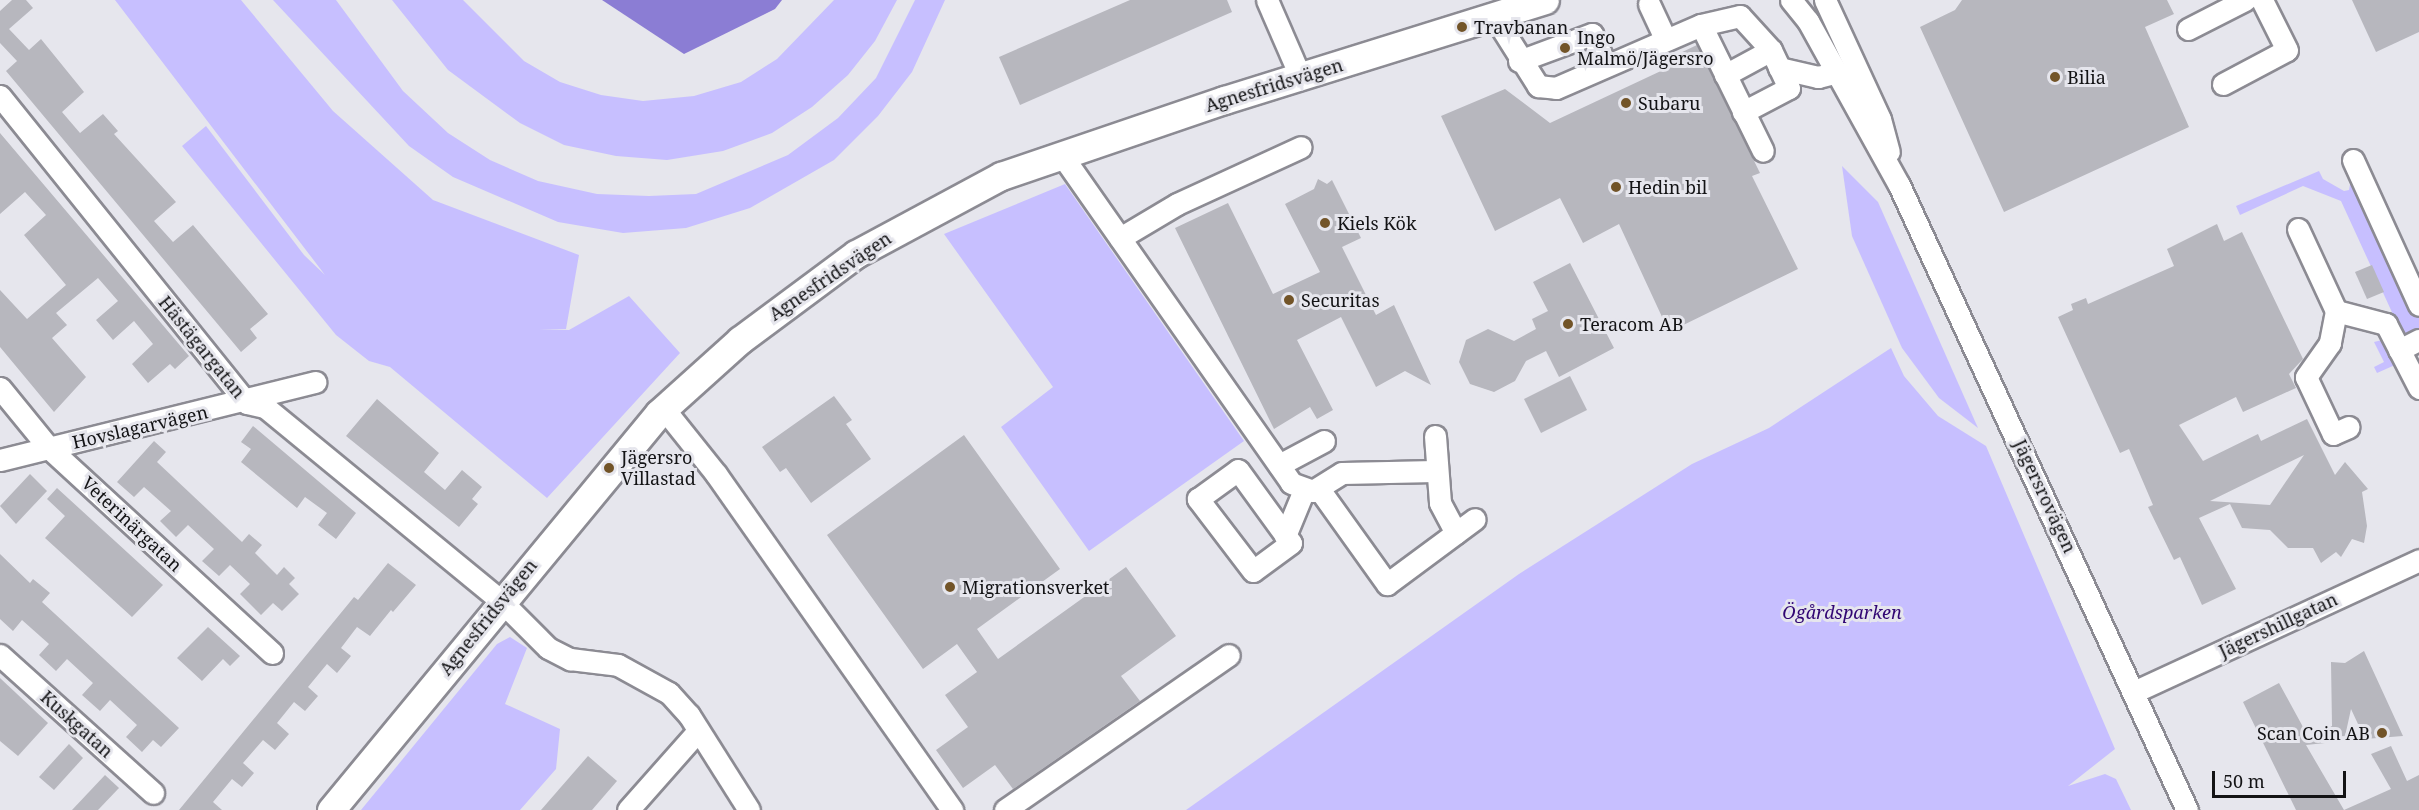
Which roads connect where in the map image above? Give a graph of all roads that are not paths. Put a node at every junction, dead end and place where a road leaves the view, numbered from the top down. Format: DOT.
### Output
graph roads {
  1 [pos="1268,0"];
  2 [pos="1545,0"];
  3 [pos="1791,0"];
  4 [pos="1825,0"];
  5 [pos="2245,0"];
  6 [pos="2262,0"];
  7 [pos="1649,4"];
  8 [pos="1494,16"];
  9 [pos="1701,25"];
  10 [pos="2188,29"];
  11 [pos="1665,38"];
  12 [pos="1775,59"];
  13 [pos="1519,61"];
  14 [pos="1606,65"];
  15 [pos="1834,73"];
  16 [pos="1725,75"];
  17 [pos="1300,76"];
  18 [pos="2223,84"];
  19 [pos="0,96"];
  20 [pos="1743,112"];
  21 [pos="1301,147"];
  22 [pos="1763,152"];
  23 [pos="1061,154"];
  24 [pos="2354,160"];
  25 [pos="1899,185"];
  26 [pos="2298,229"];
  27 [pos="1120,238"];
  28 [pos="2419,305"];
  29 [pos="2336,311"];
  30 [pos="2419,340"];
  31 [pos="2400,350"];
  32 [pos="315,382"];
  33 [pos="0,388"];
  34 [pos="2419,388"];
  35 [pos="247,403"];
  36 [pos="664,409"];
  37 [pos="2349,427"];
  38 [pos="1435,436"];
  39 [pos="1324,441"];
  40 [pos="49,447"];
  41 [pos="0,460"];
  42 [pos="1279,465"];
  43 [pos="1435,471"];
  44 [pos="1311,490"];
  45 [pos="1474,519"];
  46 [pos="1456,533"];
  47 [pos="1285,536"];
  48 [pos="2419,560"];
  49 [pos="501,601"];
  50 [pos="272,653"];
  51 [pos="0,655"];
  52 [pos="1229,655"];
  53 [pos="2136,691"];
  54 [pos="698,732"];
  55 [pos="153,793"];
  56 [pos="331,810"];
  57 [pos="628,810"];
  58 [pos="749,810"];
  59 [pos="952,810"];
  60 [pos="1005,810"];
  61 [pos="2187,810"];
  1 -- 17 [label="street"];
  2 -- 8 [label="main road, Agnesfridsvägen"];
  3 -- 15 [label="street, Jägersrovägen"];
  4 -- 25 [label="street, Jägersrovägen"];
  5 -- 10 [label="street"];
  6 -- 18 [label="street"];
  7 -- 11 [label="street"];
  8 -- 13 [label="street"];
  8 -- 17 [label="main road, Agnesfridsvägen"];
  9 -- 11 [label="street"];
  9 -- 12 [label="street"];
  9 -- 16 [label="street"];
  11 -- 14 [label="street"];
  12 -- 15 [label="street"];
  12 -- 16 [label="street"];
  12 -- 20 [label="street"];
  13 -- 14 [label="street"];
  13 -- 14 [label="street"];
  15 -- 25 [label="street, Jägersrovägen"];
  16 -- 20 [label="street"];
  17 -- 23 [label="main road, Agnesfridsvägen"];
  19 -- 35 [label="street, Hästägargatan"];
  20 -- 22 [label="street"];
  21 -- 27 [label="street"];
  23 -- 27 [label="street"];
  23 -- 36 [label="main road, Agnesfridsvägen"];
  24 -- 28 [label="street"];
  25 -- 53 [label="street, Jägersrovägen"];
  26 -- 29 [label="street"];
  27 -- 42 [label="street"];
  29 -- 31 [label="street"];
  29 -- 37 [label="street"];
  30 -- 31 [label="street"];
  31 -- 34 [label="street"];
  32 -- 35 [label="street, Hovslagarvägen"];
  33 -- 40 [label="street, Veterinärgatan"];
  35 -- 40 [label="street, Hovslagarvägen"];
  35 -- 49 [label="street, Hästägargatan"];
  36 -- 49 [label="main road, Agnesfridsvägen"];
  36 -- 59 [label="street"];
  38 -- 43 [label="street"];
  39 -- 42 [label="street"];
  40 -- 41 [label="street, Hovslagarvägen"];
  40 -- 50 [label="street, Veterinärgatan"];
  42 -- 44 [label="street"];
  43 -- 44 [label="street"];
  43 -- 46 [label="street"];
  44 -- 46 [label="street"];
  44 -- 47 [label="street"];
  45 -- 46 [label="street"];
  47 -- 47 [label="street"];
  48 -- 53 [label="street, Jägershillgatan"];
  49 -- 54 [label="street, Hästägargatan"];
  49 -- 56 [label="main road, Agnesfridsvägen"];
  51 -- 55 [label="street, Kuskgatan"];
  52 -- 60 [label="street"];
  53 -- 61 [label="street, Jägersrovägen"];
  54 -- 57 [label="street"];
  54 -- 58 [label="street, Hästägargatan"];
}
